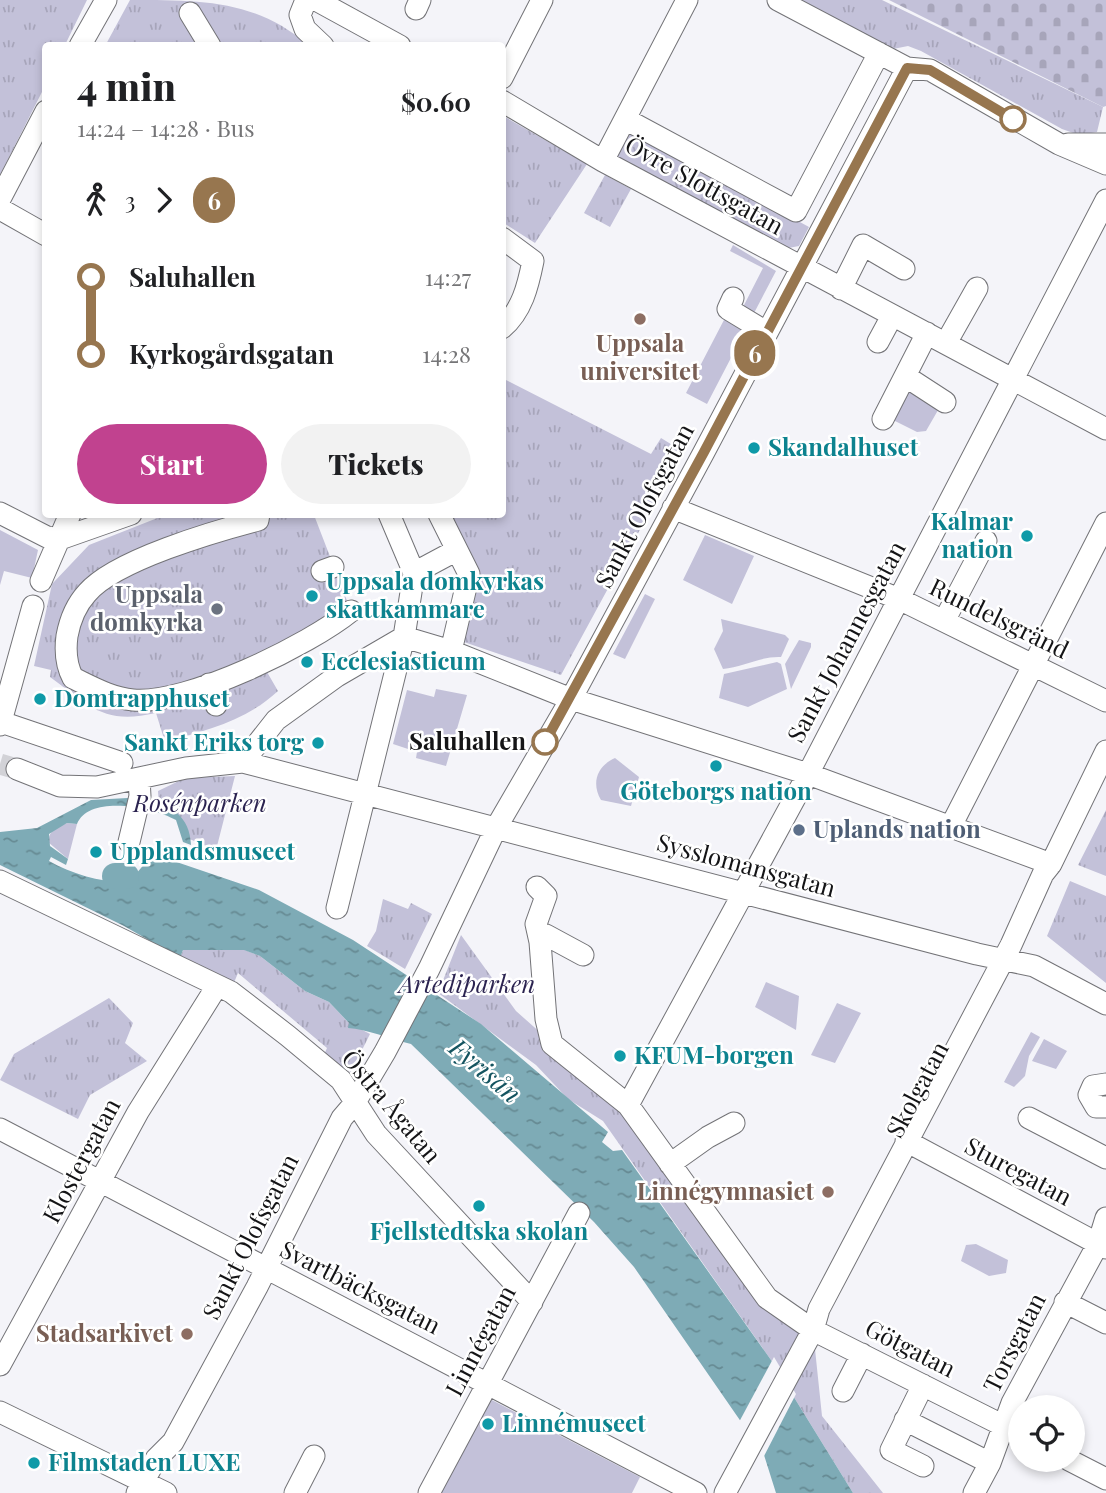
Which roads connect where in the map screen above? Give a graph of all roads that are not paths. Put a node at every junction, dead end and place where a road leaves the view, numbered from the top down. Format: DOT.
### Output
graph roads {
  1 [pos="106,0"];
  2 [pos="306,0"];
  3 [pos="316,0"];
  4 [pos="542,0"];
  5 [pos="687,0"];
  6 [pos="778,0"];
  7 [pos="190,13"];
  8 [pos="82,42"];
  9 [pos="207,42"];
  10 [pos="319,42"];
  11 [pos="393,42"];
  12 [pos="879,53"];
  13 [pos="907,68"];
  14 [pos="506,70"];
  15 [pos="506,103"];
  16 [pos="42,119"];
  17 [pos="625,119"];
  18 [pos="1059,144"];
  19 [pos="1106,144"];
  20 [pos="603,161"];
  21 [pos="1106,164"];
  22 [pos="0,199"];
  23 [pos="1106,200"];
  24 [pos="0,209"];
  25 [pos="42,233"];
  26 [pos="506,241"];
  27 [pos="800,268"];
  28 [pos="904,269"];
  29 [pos="977,288"];
  30 [pos="841,289"];
  31 [pos="733,298"];
  32 [pos="892,316"];
  33 [pos="506,325"];
  34 [pos="766,332"];
  35 [pos="927,333"];
  36 [pos="878,342"];
  37 [pos="946,343"];
  38 [pos="905,376"];
  39 [pos="1014,380"];
  40 [pos="945,402"];
  41 [pos="883,419"];
  42 [pos="1106,429"];
  43 [pos="673,508"];
  44 [pos="0,513"];
  45 [pos="68,518"];
  46 [pos="120,518"];
  47 [pos="256,518"];
  48 [pos="391,518"];
  49 [pos="441,518"];
  50 [pos="1106,523"];
  51 [pos="60,539"];
  52 [pos="986,541"];
  53 [pos="457,550"];
  54 [pos="414,573"];
  55 [pos="41,581"];
  56 [pos="899,599"];
  57 [pos="33,606"];
  58 [pos="351,611"];
  59 [pos="944,621"];
  60 [pos="404,637"];
  61 [pos="451,650"];
  62 [pos="1032,664"];
  63 [pos="209,684"];
  64 [pos="571,699"];
  65 [pos="1106,701"];
  66 [pos="216,705"];
  67 [pos="1,723"];
  68 [pos="1106,751"];
  69 [pos="243,762"];
  70 [pos="122,763"];
  71 [pos="17,769"];
  72 [pos="808,775"];
  73 [pos="138,796"];
  74 [pos="366,796"];
  75 [pos="951,826"];
  76 [pos="496,828"];
  77 [pos="130,842"];
  78 [pos="1051,864"];
  79 [pos="0,881"];
  80 [pos="537,887"];
  81 [pos="744,893"];
  82 [pos="337,908"];
  83 [pos="540,942"];
  84 [pos="583,955"];
  85 [pos="1008,960"];
  86 [pos="217,986"];
  87 [pos="1106,1004"];
  88 [pos="1106,1084"];
  89 [pos="354,1104"];
  90 [pos="628,1105"];
  91 [pos="1106,1107"];
  92 [pos="1030,1118"];
  93 [pos="734,1123"];
  94 [pos="0,1129"];
  95 [pos="912,1144"];
  96 [pos="1106,1158"];
  97 [pos="670,1164"];
  98 [pos="101,1182"];
  99 [pos="579,1213"];
  100 [pos="1106,1218"];
  101 [pos="1102,1246"];
  102 [pos="266,1269"];
  103 [pos="532,1302"];
  104 [pos="1065,1302"];
  105 [pos="1106,1323"];
  106 [pos="813,1331"];
  107 [pos="862,1353"];
  108 [pos="0,1365"];
  109 [pos="488,1384"];
  110 [pos="923,1385"];
  111 [pos="843,1391"];
  112 [pos="1026,1395"];
  113 [pos="0,1412"];
  114 [pos="905,1420"];
  115 [pos="1008,1427"];
  116 [pos="1008,1435"];
  117 [pos="314,1456"];
  118 [pos="990,1463"];
  119 [pos="923,1466"];
  120 [pos="1085,1468"];
  121 [pos="1106,1479"];
  122 [pos="152,1490"];
  123 [pos="980,1491"];
  124 [pos="295,1493"];
  125 [pos="429,1493"];
  126 [pos="696,1493"];
  127 [pos="724,1493"];
  1 -- 8 [label="street"];
  2 -- 10 [label="street"];
  3 -- 11 [label="street"];
  4 -- 14 [label="street"];
  5 -- 17 [label="street"];
  6 -- 12 [label="street"];
  7 -- 9 [label="street"];
  12 -- 13 [label="street"];
  12 -- 17 [label="street, Övre Slottsgatan"];
  13 -- 18 [label="street"];
  13 -- 27 [label="street, Sankt Olofsgatan"];
  15 -- 20 [label="street, Övre Slottsgatan"];
  16 -- 22 [label="street"];
  17 -- 20 [label="street"];
  18 -- 19 [label="street"];
  18 -- 21 [label="street"];
  20 -- 27 [label="street, Övre Slottsgatan"];
  23 -- 39 [label="street, Sankt Johannesgatan"];
  24 -- 25 [label="street"];
  26 -- 33 [label="street"];
  27 -- 30 [label="street, Övre Slottsgatan"];
  27 -- 34 [label="street, Sankt Olofsgatan"];
  28 -- 30 [label="street"];
  29 -- 37 [label="street"];
  30 -- 32 [label="street, Övre Slottsgatan"];
  31 -- 34 [label="street"];
  32 -- 35 [label="street, Övre Slottsgatan"];
  32 -- 36 [label="street"];
  34 -- 43 [label="street, Sankt Olofsgatan"];
  35 -- 37 [label="street, Övre Slottsgatan"];
  35 -- 38 [label="street"];
  37 -- 39 [label="street, Övre Slottsgatan"];
  38 -- 40 [label="street"];
  38 -- 41 [label="street"];
  39 -- 42 [label="street, Övre Slottsgatan"];
  39 -- 56 [label="street, Sankt Johannesgatan"];
  43 -- 56 [label="street, Rundelsgränd"];
  43 -- 64 [label="street, Sankt Olofsgatan"];
  44 -- 51 [label="street"];
  45 -- 51 [label="street"];
  46 -- 51 [label="street"];
  47 -- 63 [label="street"];
  48 -- 54 [label="street"];
  49 -- 53 [label="street"];
  50 -- 62 [label="street"];
  51 -- 55 [label="street"];
  52 -- 59 [label="street"];
  53 -- 54 [label="street"];
  53 -- 61 [label="street"];
  54 -- 60 [label="street"];
  56 -- 59 [label="street, Rundelsgränd"];
  56 -- 72 [label="street, Sankt Johannesgatan"];
  57 -- 67 [label="street"];
  58 -- 63 [label="street"];
  59 -- 62 [label="street, Rundelsgränd"];
  60 -- 61 [label="street"];
  60 -- 69 [label="street"];
  60 -- 74 [label="street"];
  61 -- 64 [label="street"];
  62 -- 65 [label="street, Rundelsgränd"];
  62 -- 75 [label="street"];
  63 -- 66 [label="street"];
  64 -- 72 [label="street"];
  64 -- 76 [label="street, Sankt Olofsgatan"];
  67 -- 70 [label="street"];
  68 -- 78 [label="street, Skolgatan"];
  69 -- 73 [label="street"];
  69 -- 74 [label="street, Sysslomansgatan"];
  71 -- 73 [label="street"];
  72 -- 75 [label="street"];
  72 -- 81 [label="street, Sankt Johannesgatan"];
  73 -- 77 [label="street"];
  74 -- 76 [label="street, Sysslomansgatan"];
  74 -- 82 [label="street"];
  75 -- 78 [label="street"];
  76 -- 81 [label="street, Sysslomansgatan"];
  76 -- 89 [label="street, Sankt Olofsgatan"];
  78 -- 85 [label="street, Skolgatan"];
  79 -- 86 [label="street, Östra Ågatan"];
  80 -- 83 [label="street"];
  81 -- 85 [label="street, Sysslomansgatan"];
  81 -- 90 [label="street, Sankt Johannesgatan"];
  83 -- 84 [label="street"];
  83 -- 90 [label="street, Götgatan"];
  85 -- 87 [label="street, Sysslomansgatan"];
  85 -- 95 [label="street, Skolgatan"];
  86 -- 89 [label="street, Östra Ågatan"];
  86 -- 98 [label="street, Klostergatan"];
  88 -- 91 [label="street"];
  89 -- 102 [label="street, Sankt Olofsgatan"];
  89 -- 103 [label="street, Östra Ågatan"];
  90 -- 97 [label="street, Götgatan"];
  92 -- 96 [label="street"];
  93 -- 97 [label="street"];
  94 -- 98 [label="street, Svartbäcksgatan"];
  95 -- 101 [label="street, Sturegatan"];
  95 -- 106 [label="street, Skolgatan"];
  97 -- 106 [label="street, Götgatan"];
  98 -- 102 [label="street, Svartbäcksgatan"];
  98 -- 108 [label="street, Klostergatan"];
  99 -- 103 [label="street, Linnégatan"];
  100 -- 101 [label="street, Torsgatan"];
  101 -- 104 [label="street, Torsgatan"];
  102 -- 109 [label="street, Svartbäcksgatan"];
  102 -- 122 [label="street, Sankt Olofsgatan"];
  103 -- 109 [label="street, Linnégatan"];
  104 -- 105 [label="street"];
  104 -- 112 [label="street, Torsgatan"];
  106 -- 107 [label="street, Götgatan"];
  106 -- 127 [label="street, Skolgatan"];
  107 -- 110 [label="street, Götgatan"];
  107 -- 111 [label="street"];
  109 -- 125 [label="street, Linnégatan"];
  109 -- 126 [label="street, Svartbäcksgatan"];
  110 -- 114 [label="street"];
  110 -- 115 [label="street, Götgatan"];
  113 -- 122 [label="street"];
  114 -- 118 [label="street"];
  114 -- 119 [label="street"];
  116 -- 118 [label="street, Torsgatan"];
  117 -- 124 [label="street"];
  118 -- 123 [label="street, Torsgatan"];
  120 -- 121 [label="street"];
}
